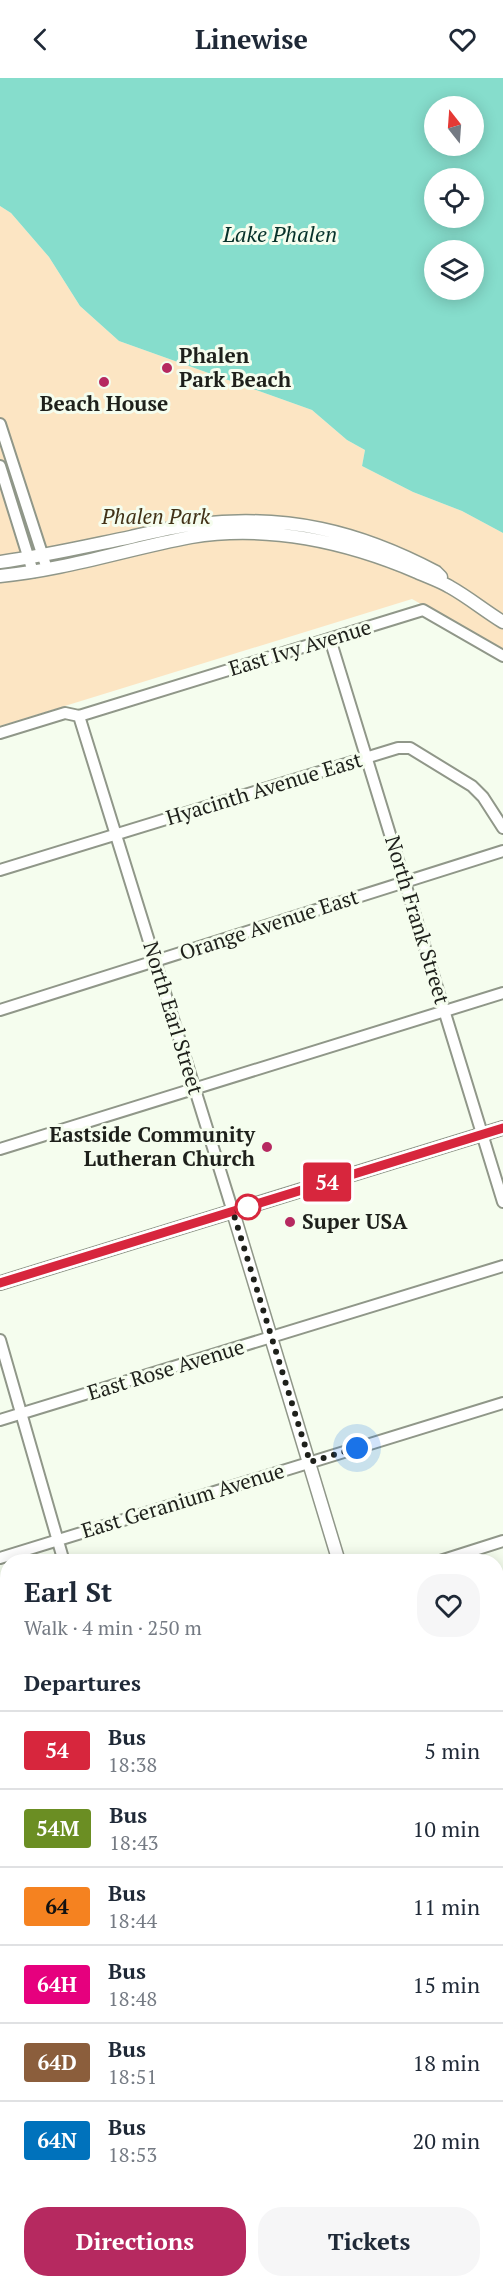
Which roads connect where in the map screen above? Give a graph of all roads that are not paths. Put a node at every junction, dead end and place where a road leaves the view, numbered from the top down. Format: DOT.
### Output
graph roads {
  1 [pos="0,424"];
  2 [pos="0,466"];
  3 [pos="43,555"];
  4 [pos="29,558"];
  5 [pos="0,562"];
  6 [pos="47,569"];
  7 [pos="33,572"];
  8 [pos="0,576"];
  9 [pos="450,586"];
  10 [pos="503,622"];
  11 [pos="330,639"];
  12 [pos="503,656"];
  13 [pos="84,714"];
  14 [pos="0,733"];
  15 [pos="367,757"];
  16 [pos="503,828"];
  17 [pos="116,834"];
  18 [pos="503,851"];
  19 [pos="0,870"];
  20 [pos="405,881"];
  21 [pos="156,962"];
  22 [pos="503,993"];
  23 [pos="0,1010"];
  24 [pos="445,1011"];
  25 [pos="195,1089"];
  26 [pos="503,1128"];
  27 [pos="483,1134"];
  28 [pos="0,1149"];
  29 [pos="503,1202"];
  30 [pos="233,1212"];
  31 [pos="503,1266"];
  32 [pos="0,1283"];
  33 [pos="271,1338"];
  34 [pos="0,1340"];
  35 [pos="503,1403"];
  36 [pos="21,1413"];
  37 [pos="0,1420"];
  38 [pos="310,1462"];
  39 [pos="57,1540"];
  40 [pos="503,1541"];
  41 [pos="13,1554"];
  42 [pos="61,1554"];
  43 [pos="337,1554"];
  44 [pos="462,1554"];
  1 -- 3 [label="street"];
  2 -- 4 [label="street"];
  3 -- 4 [label="street"];
  3 -- 6 [label="street"];
  3 -- 9 [label="street"];
  4 -- 5 [label="street"];
  4 -- 7 [label="street"];
  6 -- 7 [label="street"];
  6 -- 9 [label="street"];
  7 -- 8 [label="street"];
  9 -- 10 [label="street"];
  11 -- 12 [label="street, East Ivy Avenue"];
  11 -- 13 [label="street, East Ivy Avenue"];
  11 -- 15 [label="street, North Frank Street"];
  13 -- 14 [label="street, East Ivy Avenue"];
  13 -- 17 [label="street, North Earl Street"];
  15 -- 16 [label="street, Hyacinth Avenue East"];
  15 -- 17 [label="street, Hyacinth Avenue East"];
  15 -- 20 [label="street, North Frank Street"];
  17 -- 19 [label="street, Hyacinth Avenue East"];
  17 -- 21 [label="street, North Earl Street"];
  18 -- 20 [label="street, Orange Avenue East"];
  20 -- 21 [label="street, Orange Avenue East"];
  20 -- 24 [label="street, North Frank Street"];
  21 -- 23 [label="street, Orange Avenue East"];
  21 -- 25 [label="street, North Earl Street"];
  22 -- 24 [label="street"];
  24 -- 25 [label="street"];
  24 -- 27 [label="street, North Frank Street"];
  25 -- 28 [label="street"];
  25 -- 30 [label="street, North Earl Street"];
  26 -- 27 [label="main road"];
  27 -- 29 [label="street, North Frank Street"];
  27 -- 30 [label="main road"];
  30 -- 32 [label="main road"];
  30 -- 33 [label="street, North Earl Street"];
  31 -- 33 [label="street, East Rose Avenue"];
  33 -- 36 [label="street, East Rose Avenue"];
  33 -- 38 [label="street, North Earl Street"];
  34 -- 36 [label="street"];
  35 -- 38 [label="street, East Geranium Avenue"];
  36 -- 37 [label="street, East Rose Avenue"];
  36 -- 39 [label="street"];
  38 -- 39 [label="street, East Geranium Avenue"];
  38 -- 43 [label="street, North Earl Street"];
  39 -- 41 [label="street, East Geranium Avenue"];
  39 -- 42 [label="street"];
  40 -- 44 [label="street"];
}
